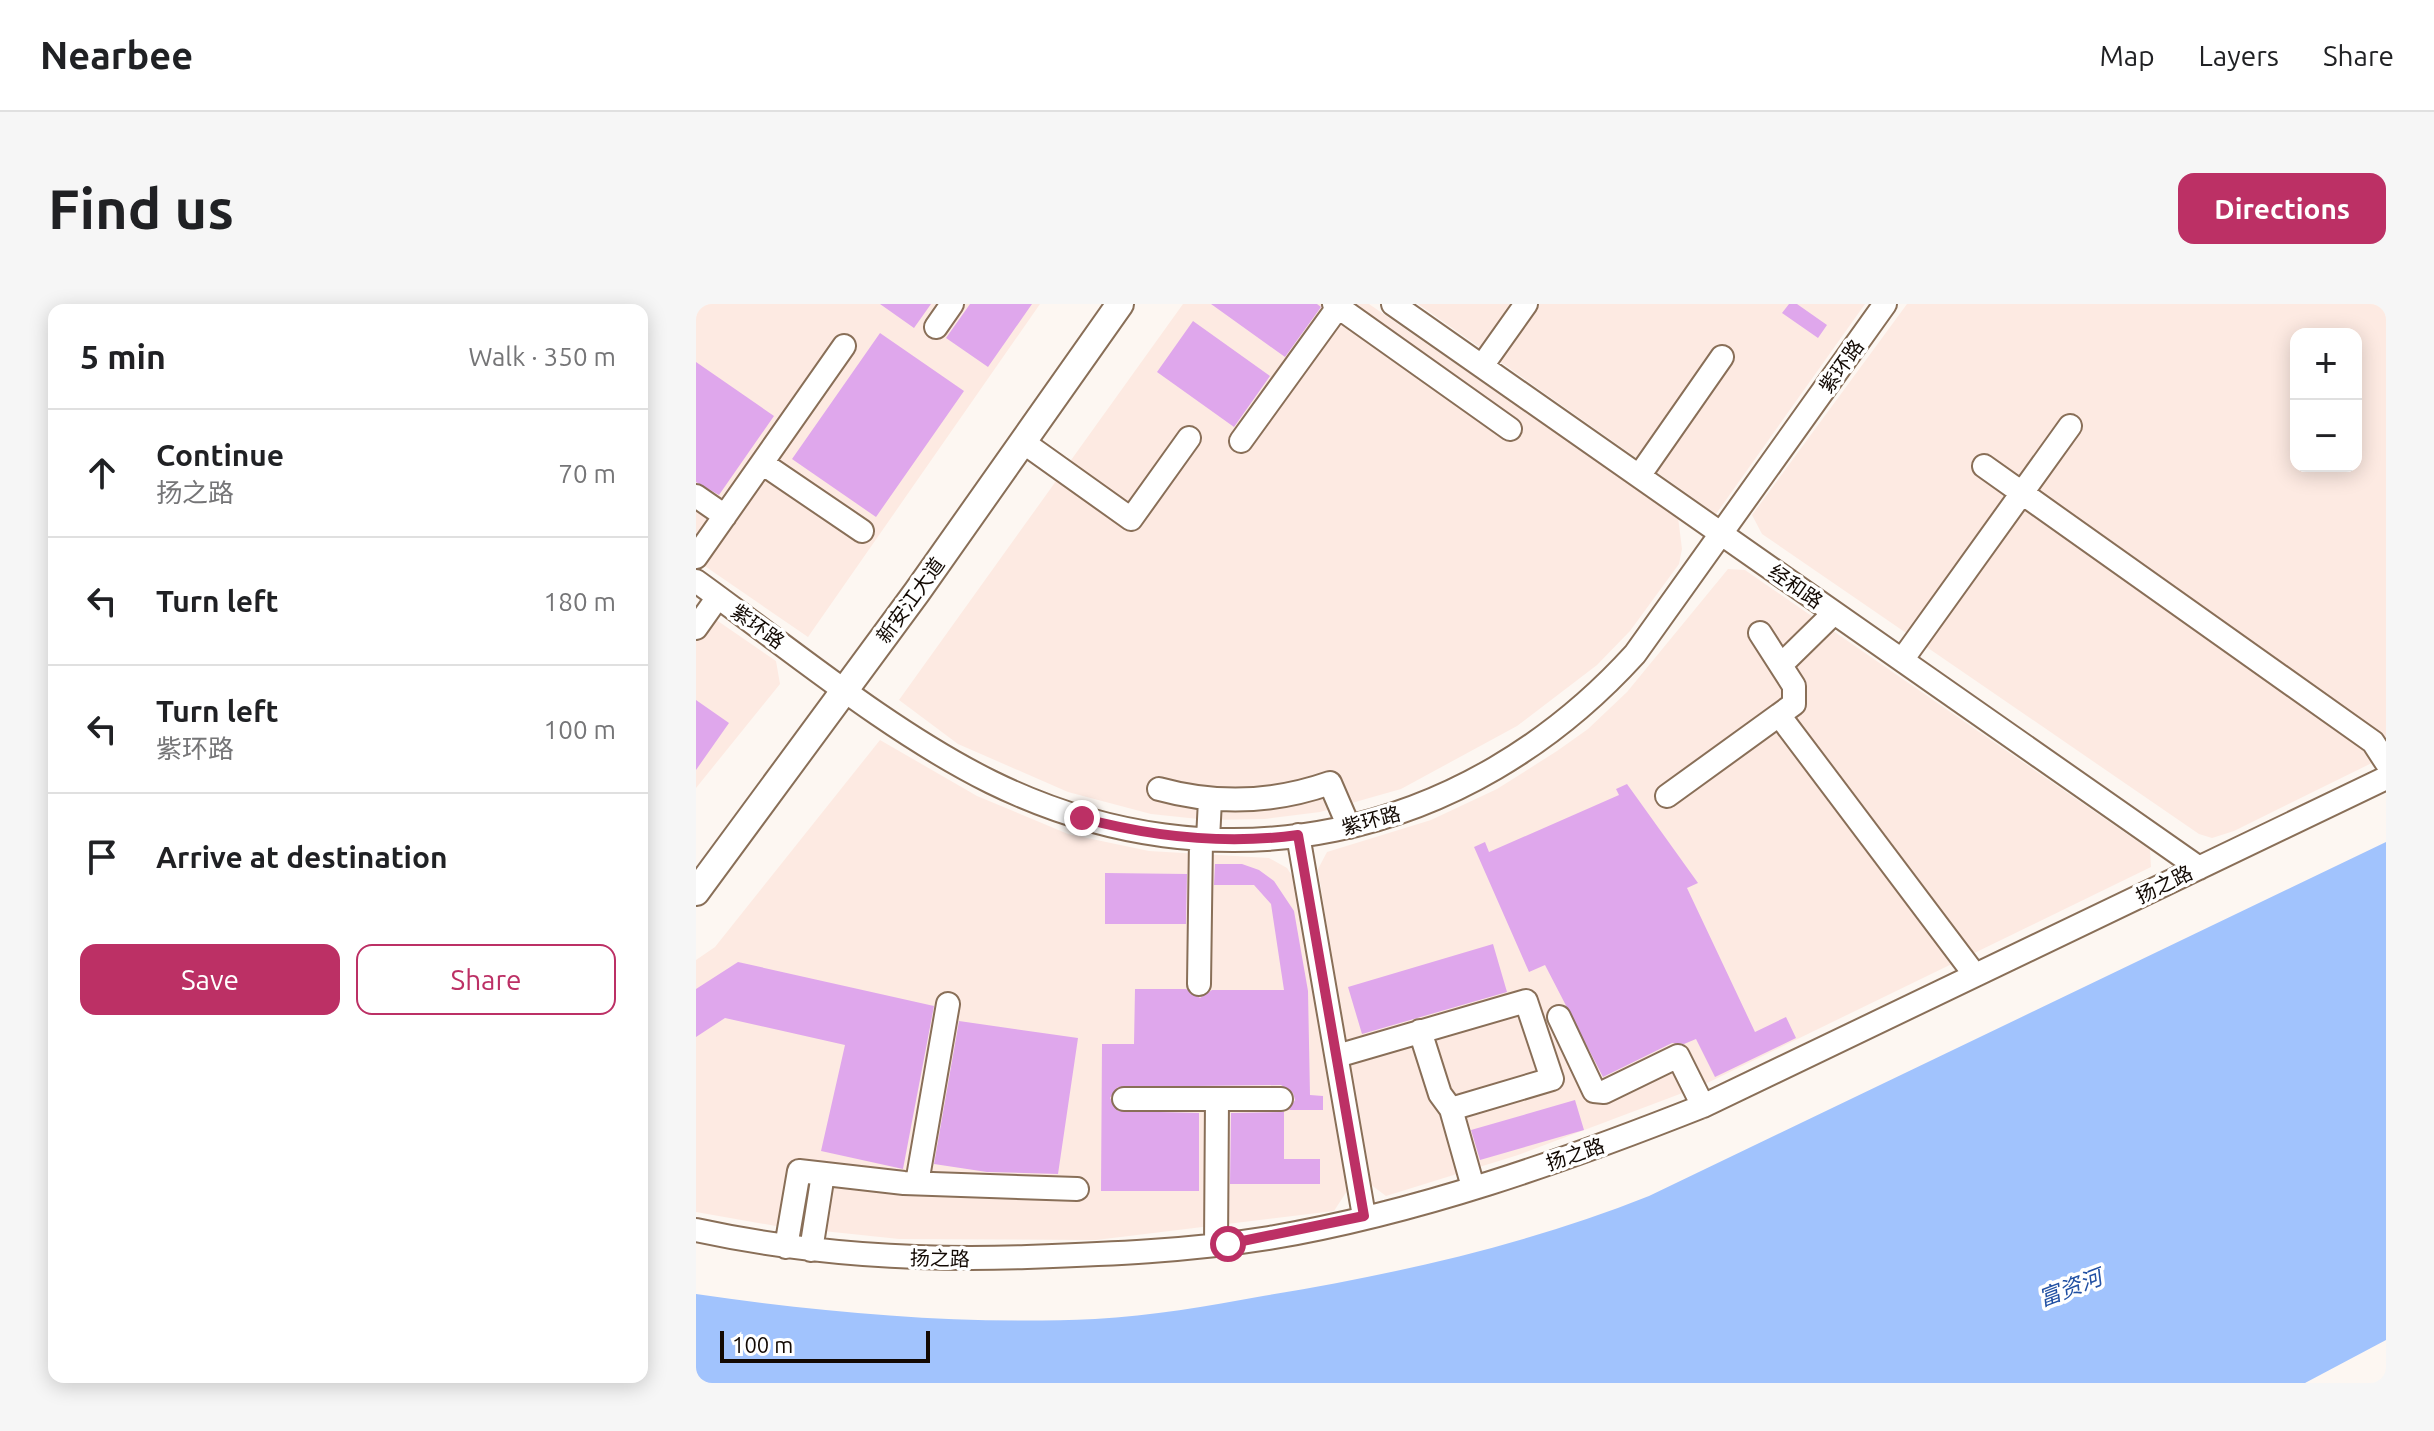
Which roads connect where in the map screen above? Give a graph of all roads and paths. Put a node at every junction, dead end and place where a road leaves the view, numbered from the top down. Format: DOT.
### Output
graph roads {
  1 [pos="952,304"];
  2 [pos="1101,304"];
  3 [pos="1120,304"];
  4 [pos="1392,304"];
  5 [pos="1526,304"];
  6 [pos="1885,304"];
  7 [pos="1336,305"];
  8 [pos="936,327"];
  9 [pos="1371,330"];
  10 [pos="844,346"];
  11 [pos="1722,357"];
  12 [pos="1482,366"];
  13 [pos="2070,426"];
  14 [pos="1510,429"];
  15 [pos="1189,438"];
  16 [pos="1241,441"];
  17 [pos="1023,442"];
  18 [pos="762,463"];
  19 [pos="1984,466"];
  20 [pos="1639,476"];
  21 [pos="2022,493"];
  22 [pos="696,496"];
  23 [pos="725,516"];
  24 [pos="862,531"];
  25 [pos="1721,533"];
  26 [pos="696,557"];
  27 [pos="696,581"];
  28 [pos="718,597"];
  29 [pos="1834,613"];
  30 [pos="696,628"];
  31 [pos="1760,633"];
  32 [pos="1902,660"];
  33 [pos="1781,665"];
  34 [pos="839,684"];
  35 [pos="1779,715"];
  36 [pos="2386,762"];
  37 [pos="2386,778"];
  38 [pos="1159,789"];
  39 [pos="1667,796"];
  40 [pos="1210,800"];
  41 [pos="1349,827"];
  42 [pos="1298,835"];
  43 [pos="1205,839"];
  44 [pos="696,867"];
  45 [pos="2199,868"];
  46 [pos="696,892"];
  47 [pos="1975,975"];
  48 [pos="1199,984"];
  49 [pos="948,1004"];
  50 [pos="1559,1017"];
  51 [pos="1420,1031"];
  52 [pos="1337,1056"];
  53 [pos="1124,1099"];
  54 [pos="1217,1099"];
  55 [pos="1281,1099"];
  56 [pos="1703,1106"];
  57 [pos="1451,1109"];
  58 [pos="823,1174"];
  59 [pos="917,1183"];
  60 [pos="1473,1187"];
  61 [pos="1077,1189"];
  62 [pos="1364,1216"];
  63 [pos="696,1230"];
  64 [pos="1216,1245"];
  65 [pos="786,1247"];
  66 [pos="811,1250"];
  1 -- 8 [label="street"];
  2 -- 34 [label="main road, 新安江大道"];
  3 -- 17 [label="main road, 新安江大道"];
  4 -- 9 [label="street"];
  4 -- 12 [label="street, 经和路"];
  5 -- 12 [label="street"];
  6 -- 25 [label="street, 紫环路"];
  7 -- 9 [label="street"];
  7 -- 16 [label="street"];
  9 -- 14 [label="street"];
  10 -- 18 [label="street"];
  11 -- 20 [label="street"];
  12 -- 20 [label="street, 经和路"];
  13 -- 21 [label="street"];
  15 -- 17 [label="street"];
  17 -- 34 [label="main road, 新安江大道"];
  18 -- 23 [label="street"];
  18 -- 24 [label="street"];
  19 -- 21 [label="street"];
  20 -- 25 [label="street, 经和路"];
  21 -- 32 [label="street"];
  21 -- 36 [label="street"];
  22 -- 23 [label="street"];
  23 -- 26 [label="street"];
  25 -- 29 [label="street, 经和路"];
  25 -- 41 [label="street, 紫环路"];
  27 -- 28 [label="street, 紫环路"];
  28 -- 30 [label="street"];
  28 -- 34 [label="street, 紫环路"];
  29 -- 32 [label="street, 经和路"];
  29 -- 33 [label="street"];
  31 -- 33 [label="street"];
  32 -- 45 [label="street, 经和路"];
  33 -- 35 [label="street"];
  34 -- 43 [label="street, 紫环路"];
  34 -- 44 [label="main road, 新安江大道"];
  34 -- 46 [label="main road, 新安江大道"];
  35 -- 39 [label="street"];
  35 -- 47 [label="street"];
  37 -- 45 [label="street, 扬之路"];
  38 -- 40 [label="street"];
  40 -- 41 [label="street"];
  40 -- 43 [label="street"];
  41 -- 42 [label="street, 紫环路"];
  42 -- 43 [label="street, 紫环路"];
  42 -- 52 [label="street"];
  43 -- 48 [label="street"];
  45 -- 47 [label="street, 扬之路"];
  47 -- 56 [label="street, 扬之路"];
  49 -- 59 [label="street"];
  50 -- 56 [label="street"];
  51 -- 52 [label="street"];
  51 -- 57 [label="street"];
  51 -- 57 [label="street"];
  52 -- 62 [label="street"];
  53 -- 54 [label="street"];
  54 -- 55 [label="street"];
  54 -- 64 [label="street"];
  56 -- 60 [label="street, 扬之路"];
  57 -- 60 [label="street"];
  58 -- 59 [label="street"];
  58 -- 65 [label="street"];
  58 -- 66 [label="street"];
  59 -- 61 [label="street"];
  60 -- 62 [label="street, 扬之路"];
  62 -- 64 [label="street, 扬之路"];
  63 -- 65 [label="street, 扬之路"];
  64 -- 66 [label="street, 扬之路"];
  65 -- 66 [label="street, 扬之路"];
}
